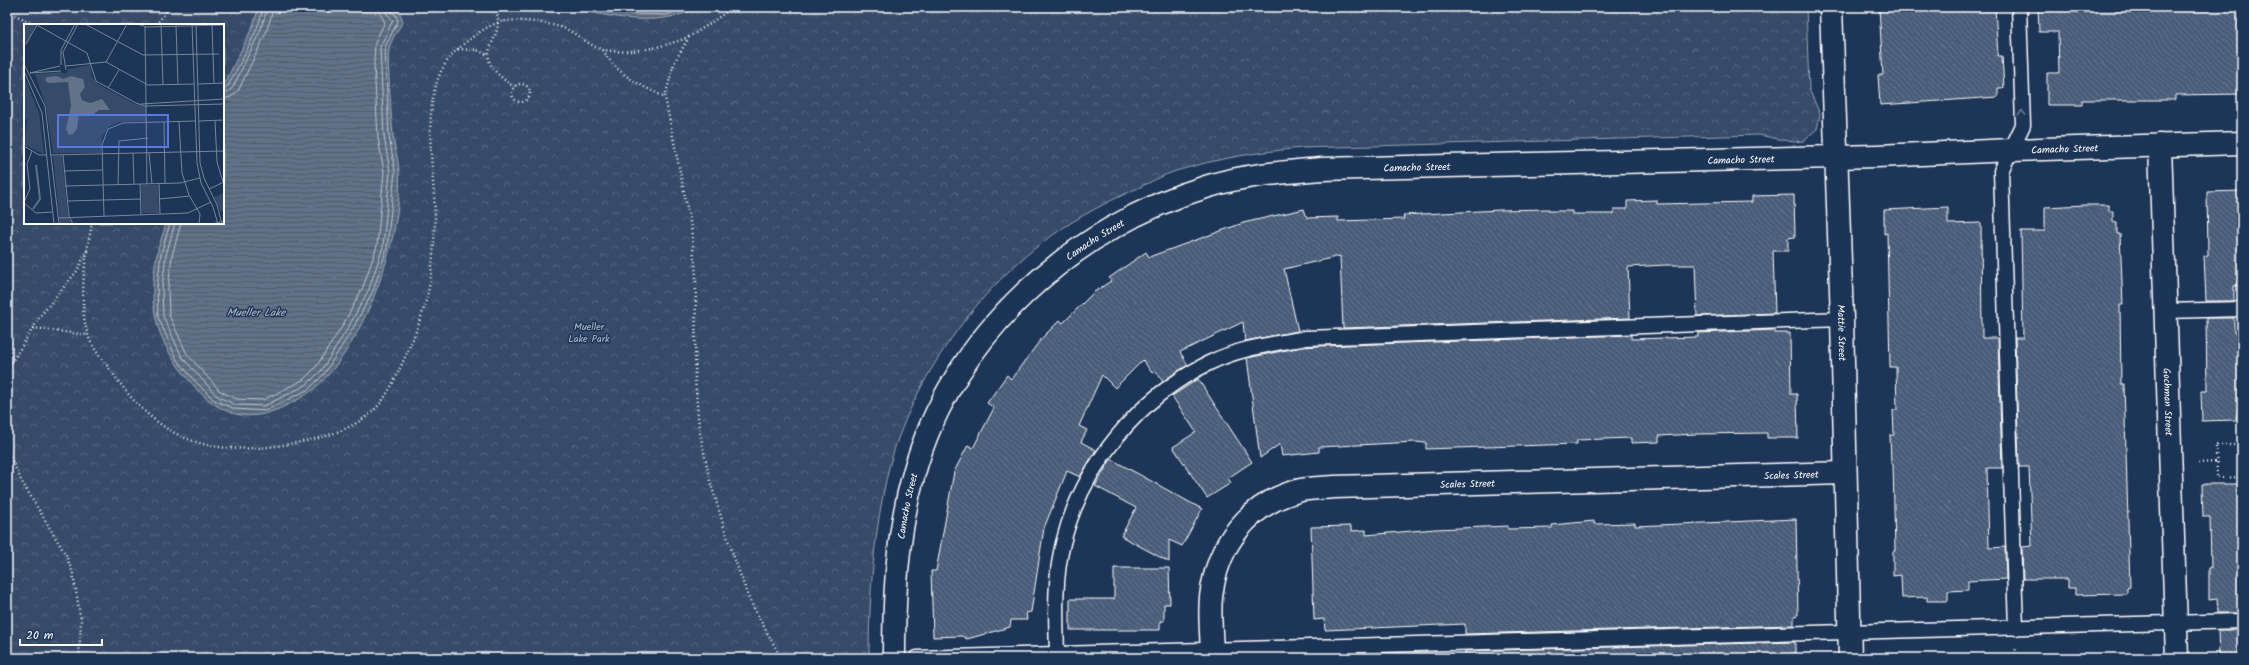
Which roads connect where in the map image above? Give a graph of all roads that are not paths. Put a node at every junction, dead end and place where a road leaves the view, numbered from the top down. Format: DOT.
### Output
graph roads {
  1 [pos="1831,7"];
  2 [pos="2019,7"];
  3 [pos="2242,143"];
  4 [pos="2160,146"];
  5 [pos="2012,150"];
  6 [pos="1836,156"];
  7 [pos="2242,309"];
  8 [pos="2166,311"];
  9 [pos="1842,319"];
  10 [pos="1844,473"];
  11 [pos="2242,621"];
  12 [pos="2176,624"];
  13 [pos="2016,628"];
  14 [pos="1849,632"];
  15 [pos="1057,654"];
  16 [pos="1212,654"];
  17 [pos="894,658"];
  18 [pos="917,658"];
  19 [pos="1850,658"];
  20 [pos="2176,658"];
  1 -- 6 [label="street, Mattie Street"];
  5 -- 2 [label="lane, one-way"];
  3 -- 4 [label="street, Camacho Street"];
  4 -- 5 [label="street, Camacho Street"];
  4 -- 8 [label="street, Gochman Street"];
  5 -- 6 [label="street, Camacho Street"];
  5 -- 13 [label="lane"];
  6 -- 9 [label="street, Mattie Street"];
  6 -- 17 [label="street, Camacho Street"];
  7 -- 8 [label="lane"];
  8 -- 12 [label="street, Gochman Street"];
  9 -- 10 [label="street, Mattie Street"];
  9 -- 15 [label="lane"];
  10 -- 14 [label="street, Mattie Street"];
  10 -- 16 [label="street, Scales Street"];
  11 -- 12 [label="lane"];
  12 -- 13 [label="lane"];
  12 -- 20 [label="street, Gochman Street"];
  13 -- 14 [label="lane"];
  14 -- 16 [label="lane"];
  14 -- 19 [label="street, Mattie Street"];
  15 -- 16 [label="lane"];
  15 -- 18 [label="lane"];
}
